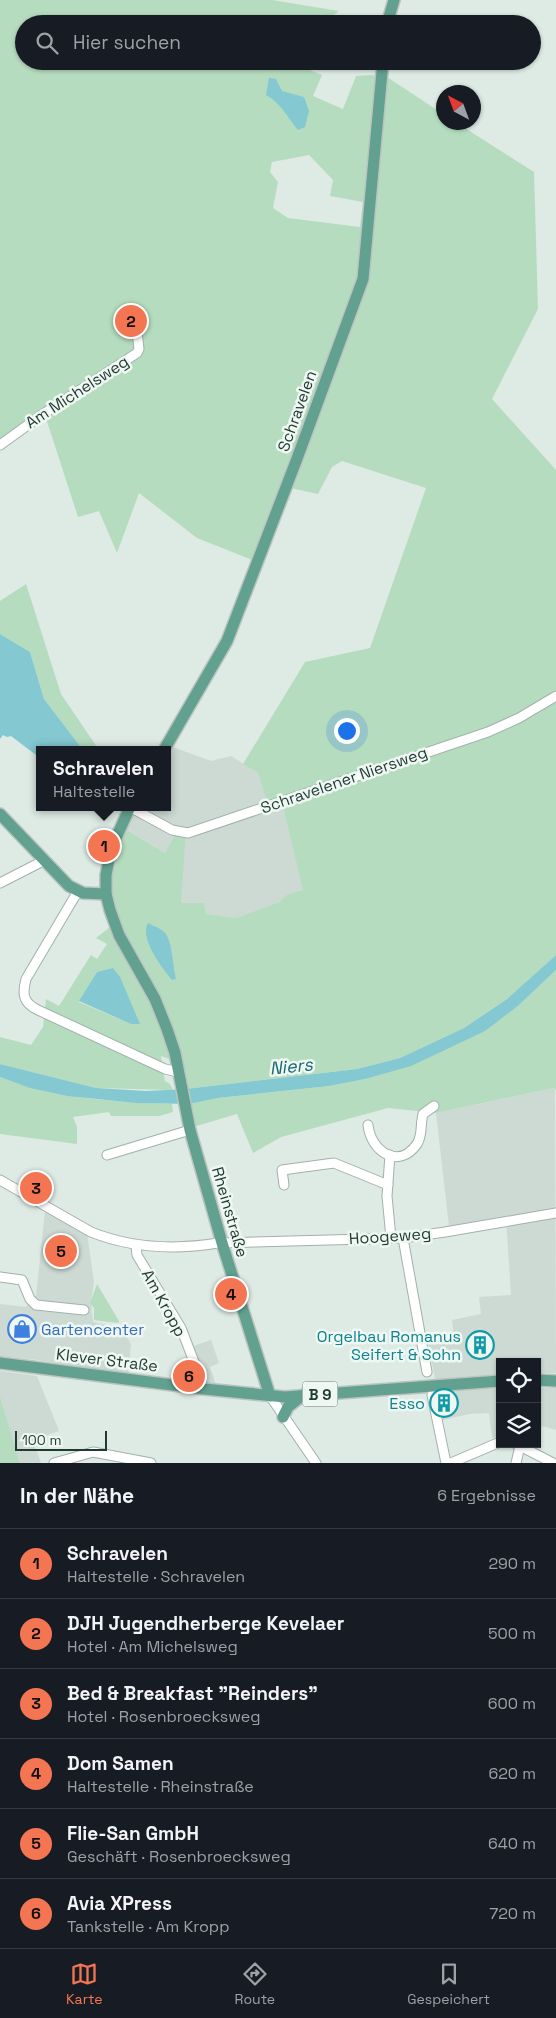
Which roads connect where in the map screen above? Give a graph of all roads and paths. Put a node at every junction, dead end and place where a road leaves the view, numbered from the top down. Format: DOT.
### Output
graph roads {
  1 [pos="394,0"];
  2 [pos="390,15"];
  3 [pos="382,70"];
  4 [pos="137,332"];
  5 [pos="0,445"];
  6 [pos="556,696"];
  7 [pos="166,746"];
  8 [pos="128,811"];
  9 [pos="137,811"];
  10 [pos="0,814"];
  11 [pos="44,860"];
  12 [pos="0,883"];
  13 [pos="78,891"];
  14 [pos="106,894"];
  15 [pos="179,1077"];
  16 [pos="434,1106"];
  17 [pos="368,1125"];
  18 [pos="190,1130"];
  19 [pos="107,1155"];
  20 [pos="390,1155"];
  21 [pos="0,1180"];
  22 [pos="284,1185"];
  23 [pos="388,1185"];
  24 [pos="556,1213"];
  25 [pos="391,1238"];
  26 [pos="403,1238"];
  27 [pos="222,1243"];
  28 [pos="136,1245"];
  29 [pos="0,1277"];
  30 [pos="84,1310"];
  31 [pos="0,1363"];
  32 [pos="427,1372"];
  33 [pos="264,1377"];
  34 [pos="541,1380"];
  35 [pos="496,1381"];
  36 [pos="556,1381"];
  37 [pos="201,1389"];
  38 [pos="247,1393"];
  39 [pos="303,1395"];
  40 [pos="432,1395"];
  41 [pos="270,1396"];
  42 [pos="283,1418"];
  43 [pos="496,1444"];
  44 [pos="518,1448"];
  45 [pos="524,1448"];
  46 [pos="54,1463"];
  47 [pos="151,1463"];
  48 [pos="316,1463"];
  49 [pos="446,1463"];
  50 [pos="451,1463"];
  51 [pos="516,1463"];
  52 [pos="553,1463"];
  1 -- 2 [label="main road"];
  3 -- 7 [label="main road, Schravelen"];
  4 -- 5 [label="street, Am Michelsweg"];
  6 -- 9 [label="street, Schravelener Niersweg"];
  8 -- 14 [label="main road"];
  10 -- 11 [label="main road"];
  11 -- 12 [label="street"];
  11 -- 13 [label="main road"];
  13 -- 14 [label="main road"];
  13 -- 15 [label="street"];
  14 -- 15 [label="main road"];
  15 -- 18 [label="main road, Rheinstraße"];
  16 -- 20 [label="street"];
  17 -- 20 [label="street"];
  18 -- 19 [label="street"];
  18 -- 27 [label="main road, Rheinstraße"];
  20 -- 23 [label="street"];
  21 -- 28 [label="street, Hoogeweg"];
  22 -- 23 [label="street"];
  23 -- 25 [label="street"];
  24 -- 26 [label="street, Hoogeweg"];
  25 -- 26 [label="street, Hoogeweg"];
  25 -- 27 [label="street, Hoogeweg"];
  26 -- 32 [label="street"];
  27 -- 28 [label="street, Hoogeweg"];
  27 -- 33 [label="main road, Rheinstraße"];
  28 -- 37 [label="street, Am Kropp"];
  29 -- 30 [label="street"];
  31 -- 37 [label="main road, Klever Straße / B 9"];
  33 -- 38 [label="main road"];
  33 -- 41 [label="main road, Rheinstraße"];
  34 -- 36 [label="main road"];
  35 -- 39 [label="main road, B 9"];
  37 -- 38 [label="main road, Klever Straße / B 9"];
  38 -- 41 [label="main road, Klever Straße / B 9"];
  39 -- 41 [label="main road, B 9"];
  39 -- 42 [label="main road"];
  40 -- 49 [label="street"];
  41 -- 42 [label="street, Rheinstraße"];
  42 -- 48 [label="street, Rheinstraße"];
  43 -- 50 [label="street"];
  44 -- 51 [label="street"];
  45 -- 52 [label="street"];
  46 -- 47 [label="street"];
}
